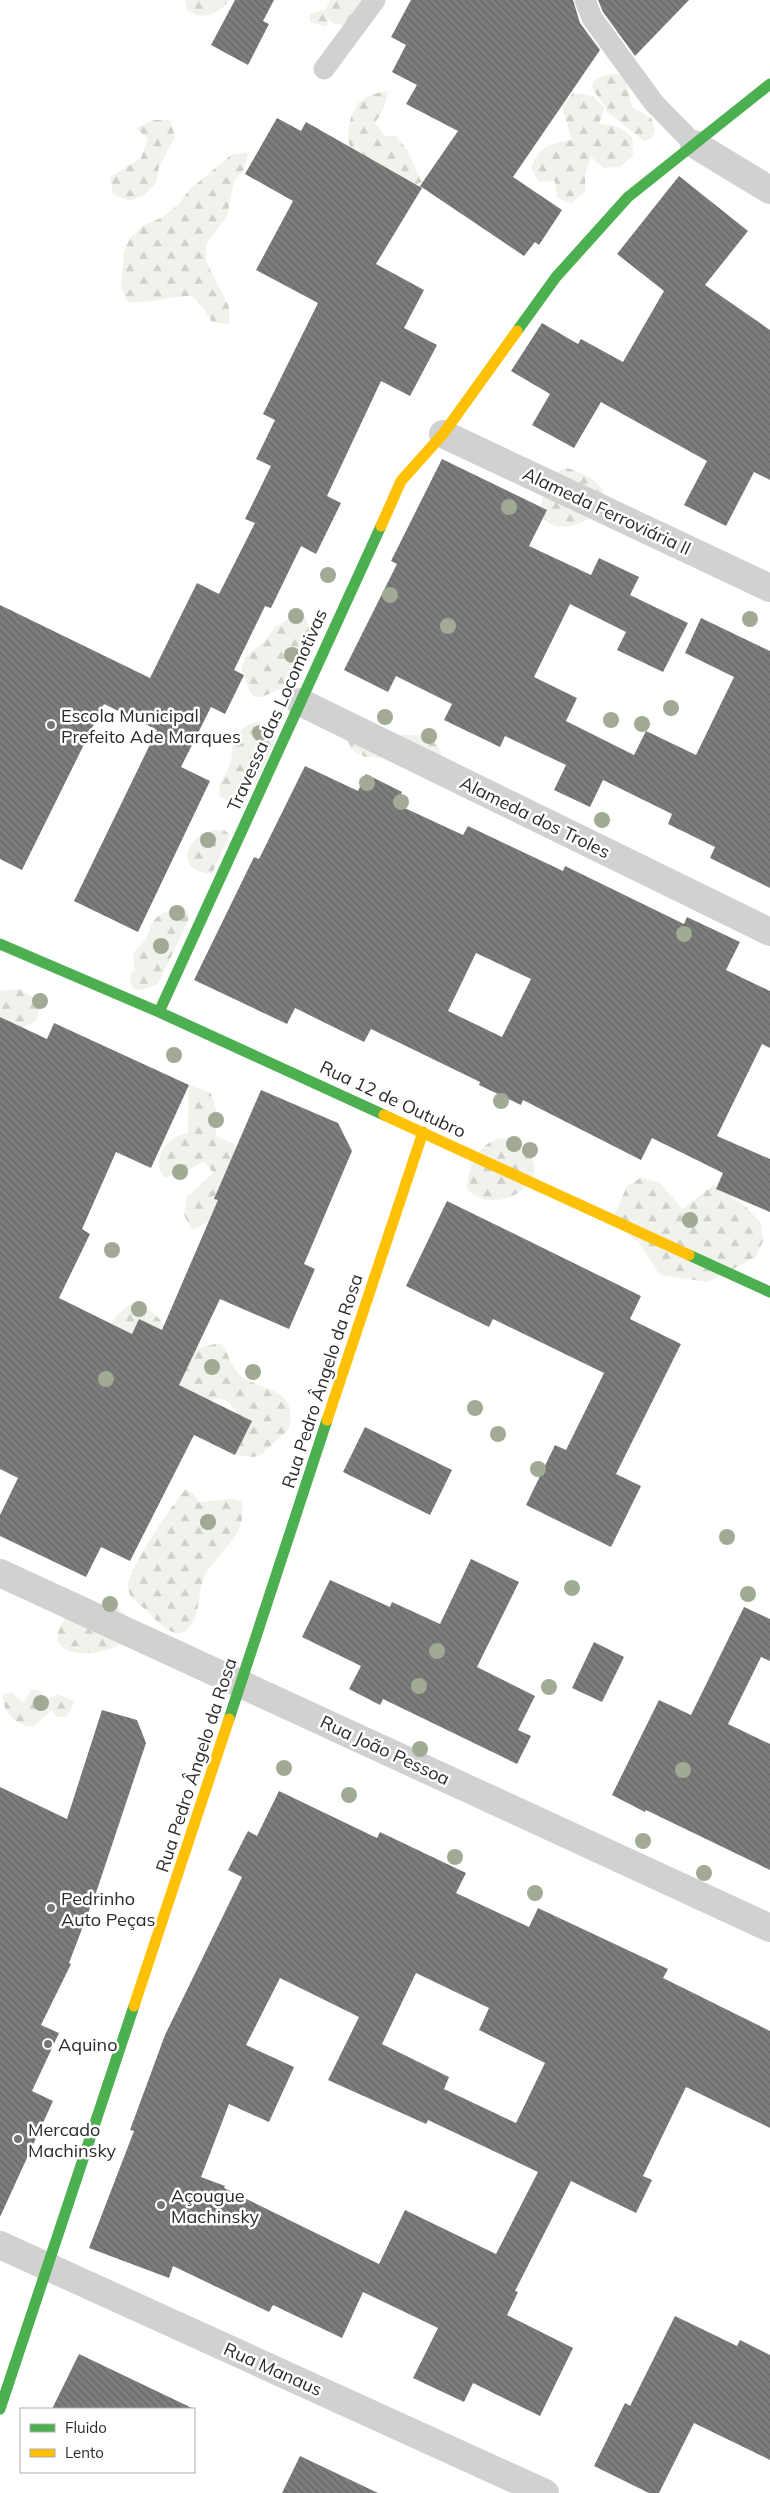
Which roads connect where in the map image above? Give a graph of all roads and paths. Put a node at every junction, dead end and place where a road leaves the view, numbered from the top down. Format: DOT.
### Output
graph roads {
  1 [pos="374,0"];
  2 [pos="585,0"];
  3 [pos="324,69"];
  4 [pos="770,84"];
  5 [pos="694,144"];
  6 [pos="770,190"];
  7 [pos="443,434"];
  8 [pos="770,588"];
  9 [pos="300,702"];
  10 [pos="770,932"];
  11 [pos="0,944"];
  12 [pos="159,1012"];
  13 [pos="423,1132"];
  14 [pos="770,1292"];
  15 [pos="0,1574"];
  16 [pos="242,1683"];
  17 [pos="770,1928"];
  18 [pos="0,2245"];
  19 [pos="47,2266"];
  20 [pos="0,2409"];
  21 [pos="545,2493"];
  1 -- 3 [label="lane"];
  2 -- 5 [label="lane"];
  4 -- 5 [label="main road, Travessa das Locomotivas"];
  5 -- 6 [label="street"];
  5 -- 7 [label="main road, Travessa das Locomotivas"];
  7 -- 8 [label="street, Alameda Ferroviária II"];
  7 -- 9 [label="main road, Travessa das Locomotivas"];
  9 -- 10 [label="street, Alameda dos Troles"];
  9 -- 12 [label="main road, Travessa das Locomotivas"];
  11 -- 12 [label="main road, Rua 12 de Outubro"];
  12 -- 13 [label="main road, Rua 12 de Outubro"];
  13 -- 14 [label="main road, Rua 12 de Outubro"];
  13 -- 16 [label="main road, Rua Pedro Ângelo da Rosa"];
  15 -- 16 [label="street, Rua João Pessoa"];
  16 -- 17 [label="street, Rua João Pessoa"];
  16 -- 19 [label="main road, Rua Pedro Ângelo da Rosa"];
  18 -- 19 [label="street, Rua Manaus"];
  19 -- 20 [label="main road, Rua Pedro Ângelo da Rosa"];
  19 -- 21 [label="street, Rua Manaus"];
}
